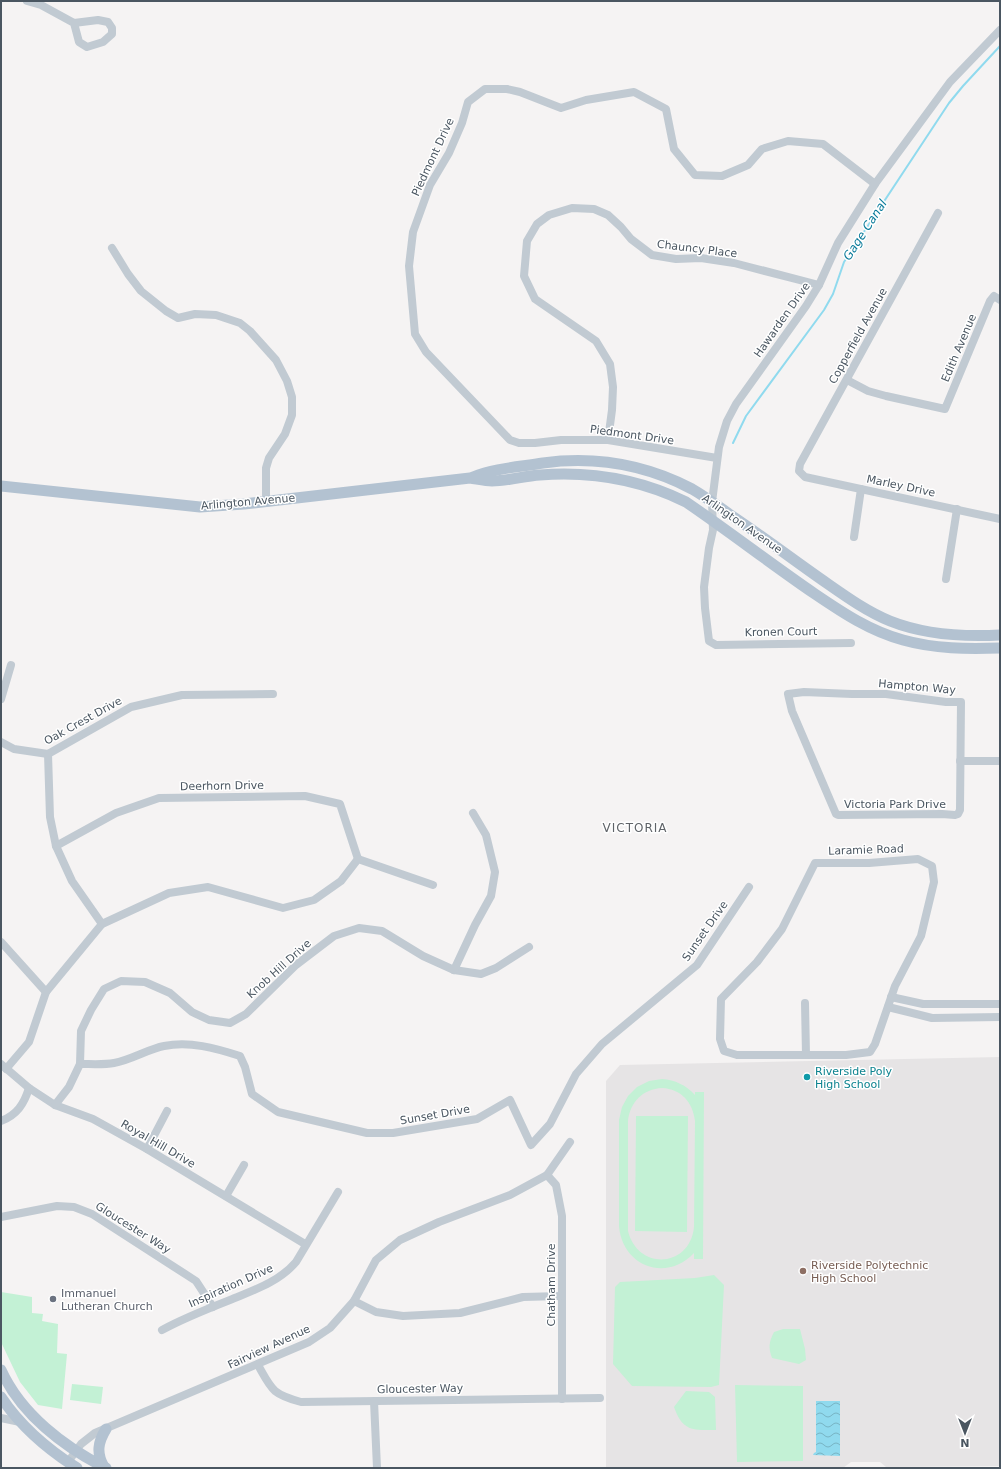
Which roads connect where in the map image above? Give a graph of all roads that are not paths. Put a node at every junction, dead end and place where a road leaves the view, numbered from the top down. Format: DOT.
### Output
graph roads {
  1 [pos="27,1"];
  2 [pos="74,23"];
  3 [pos="1000,30"];
  4 [pos="875,184"];
  5 [pos="938,213"];
  6 [pos="112,248"];
  7 [pos="819,285"];
  8 [pos="997,298"];
  9 [pos="847,380"];
  10 [pos="608,440"];
  11 [pos="717,458"];
  12 [pos="799,471"];
  13 [pos="470,478"];
  14 [pos="1,486"];
  15 [pos="861,489"];
  16 [pos="266,502"];
  17 [pos="712,502"];
  18 [pos="957,509"];
  19 [pos="1000,519"];
  20 [pos="714,521"];
  21 [pos="854,537"];
  22 [pos="946,579"];
  23 [pos="1000,635"];
  24 [pos="711,643"];
  25 [pos="852,643"];
  26 [pos="1000,648"];
  27 [pos="11,665"];
  28 [pos="273,694"];
  29 [pos="788,694"];
  30 [pos="1,699"];
  31 [pos="1,742"];
  32 [pos="48,754"];
  33 [pos="960,761"];
  34 [pos="1000,761"];
  35 [pos="473,813"];
  36 [pos="56,846"];
  37 [pos="358,859"];
  38 [pos="433,885"];
  39 [pos="749,887"];
  40 [pos="102,924"];
  41 [pos="1,942"];
  42 [pos="529,947"];
  43 [pos="454,970"];
  44 [pos="46,992"];
  45 [pos="891,997"];
  46 [pos="805,1003"];
  47 [pos="1000,1004"];
  48 [pos="888,1007"];
  49 [pos="1000,1017"];
  50 [pos="806,1054"];
  51 [pos="80,1064"];
  52 [pos="4,1066"];
  53 [pos="29,1088"];
  54 [pos="55,1105"];
  55 [pos="167,1111"];
  56 [pos="1,1121"];
  57 [pos="570,1142"];
  58 [pos="147,1149"];
  59 [pos="244,1165"];
  60 [pos="547,1175"];
  61 [pos="338,1192"];
  62 [pos="226,1196"];
  63 [pos="1,1217"];
  64 [pos="305,1244"];
  65 [pos="561,1296"];
  66 [pos="354,1301"];
  67 [pos="213,1307"];
  68 [pos="162,1330"];
  69 [pos="258,1365"];
  70 [pos="1,1370"];
  71 [pos="1,1384"];
  72 [pos="1,1397"];
  73 [pos="600,1398"];
  74 [pos="562,1399"];
  75 [pos="374,1401"];
  76 [pos="33,1415"];
  77 [pos="1,1418"];
  78 [pos="20,1422"];
  79 [pos="106,1428"];
  80 [pos="76,1451"];
  81 [pos="73,1465"];
  82 [pos="105,1467"];
  83 [pos="377,1468"];
  1 -- 2 [label="street"];
  2 -- 2 [label="street"];
  3 -- 4 [label="street, Hawarden Drive"];
  4 -- 7 [label="street, Hawarden Drive"];
  4 -- 10 [label="street, Piedmont Drive"];
  5 -- 9 [label="street, Copperfield Avenue"];
  6 -- 16 [label="street"];
  7 -- 10 [label="street, Chauncy Place"];
  7 -- 11 [label="street, Hawarden Drive"];
  8 -- 9 [label="street, Edith Avenue"];
  9 -- 12 [label="street, Copperfield Avenue"];
  10 -- 11 [label="street, Piedmont Drive"];
  11 -- 17 [label="street, Hawarden Drive"];
  12 -- 15 [label="street, Marley Drive"];
  13 -- 16 [label="main road, Arlington Avenue"];
  13 -- 17 [label="main road, Arlington Avenue"];
  13 -- 20 [label="main road, Arlington Avenue"];
  14 -- 16 [label="main road, Arlington Avenue"];
  15 -- 18 [label="street, Marley Drive"];
  15 -- 21 [label="street"];
  17 -- 20 [label="street, Hawarden Drive"];
  17 -- 23 [label="main road, Arlington Avenue"];
  18 -- 19 [label="street, Marley Drive"];
  18 -- 22 [label="street"];
  20 -- 24 [label="street, Hawarden Drive"];
  20 -- 26 [label="main road, Arlington Avenue"];
  24 -- 25 [label="street, Kronen Court"];
  27 -- 30 [label="street"];
  28 -- 32 [label="street, Oak Crest Drive"];
  29 -- 33 [label="street, Hampton Way"];
  29 -- 33 [label="street, Victoria Park Drive"];
  31 -- 32 [label="street, Oak Crest Drive"];
  32 -- 36 [label="street"];
  33 -- 34 [label="street"];
  35 -- 43 [label="street"];
  36 -- 37 [label="street, Deerhorn Drive"];
  36 -- 40 [label="street"];
  37 -- 38 [label="street"];
  37 -- 40 [label="street"];
  39 -- 51 [label="street, Sunset Drive"];
  40 -- 44 [label="street"];
  41 -- 44 [label="street"];
  42 -- 43 [label="street, Knob Hill Drive"];
  43 -- 51 [label="street, Knob Hill Drive"];
  44 -- 52 [label="street"];
  45 -- 47 [label="street"];
  45 -- 48 [label="street, Laramie Road"];
  45 -- 50 [label="street, Laramie Road"];
  46 -- 50 [label="street"];
  48 -- 49 [label="street"];
  48 -- 50 [label="street, Laramie Road"];
  51 -- 54 [label="street"];
  52 -- 53 [label="street, Royal Hill Drive"];
  53 -- 54 [label="street, Royal Hill Drive"];
  53 -- 56 [label="street"];
  54 -- 58 [label="street, Royal Hill Drive"];
  55 -- 58 [label="street"];
  57 -- 60 [label="street, Fairview Avenue"];
  58 -- 62 [label="street, Royal Hill Drive"];
  59 -- 62 [label="street"];
  60 -- 65 [label="street, Chatham Drive"];
  60 -- 66 [label="street, Fairview Avenue"];
  61 -- 64 [label="street, Inspiration Drive"];
  62 -- 64 [label="street, Royal Hill Drive"];
  63 -- 67 [label="street, Gloucester Way"];
  64 -- 67 [label="street, Inspiration Drive"];
  65 -- 66 [label="street"];
  65 -- 74 [label="street, Chatham Drive"];
  66 -- 69 [label="street, Fairview Avenue"];
  67 -- 68 [label="street, Inspiration Drive"];
  69 -- 75 [label="street, Gloucester Way"];
  69 -- 79 [label="street, Fairview Avenue"];
  70 -- 76 [label="main road"];
  71 -- 76 [label="main road"];
  72 -- 78 [label="main road"];
  73 -- 74 [label="street, Gloucester Way"];
  74 -- 75 [label="street, Gloucester Way"];
  75 -- 83 [label="street"];
  76 -- 80 [label="main road"];
  77 -- 78 [label="street"];
  78 -- 81 [label="main road"];
  79 -- 80 [label="street, Fairview Avenue"];
  79 -- 82 [label="main road"];
  80 -- 81 [label="street, Fairview Avenue"];
  80 -- 82 [label="main road"];
}
